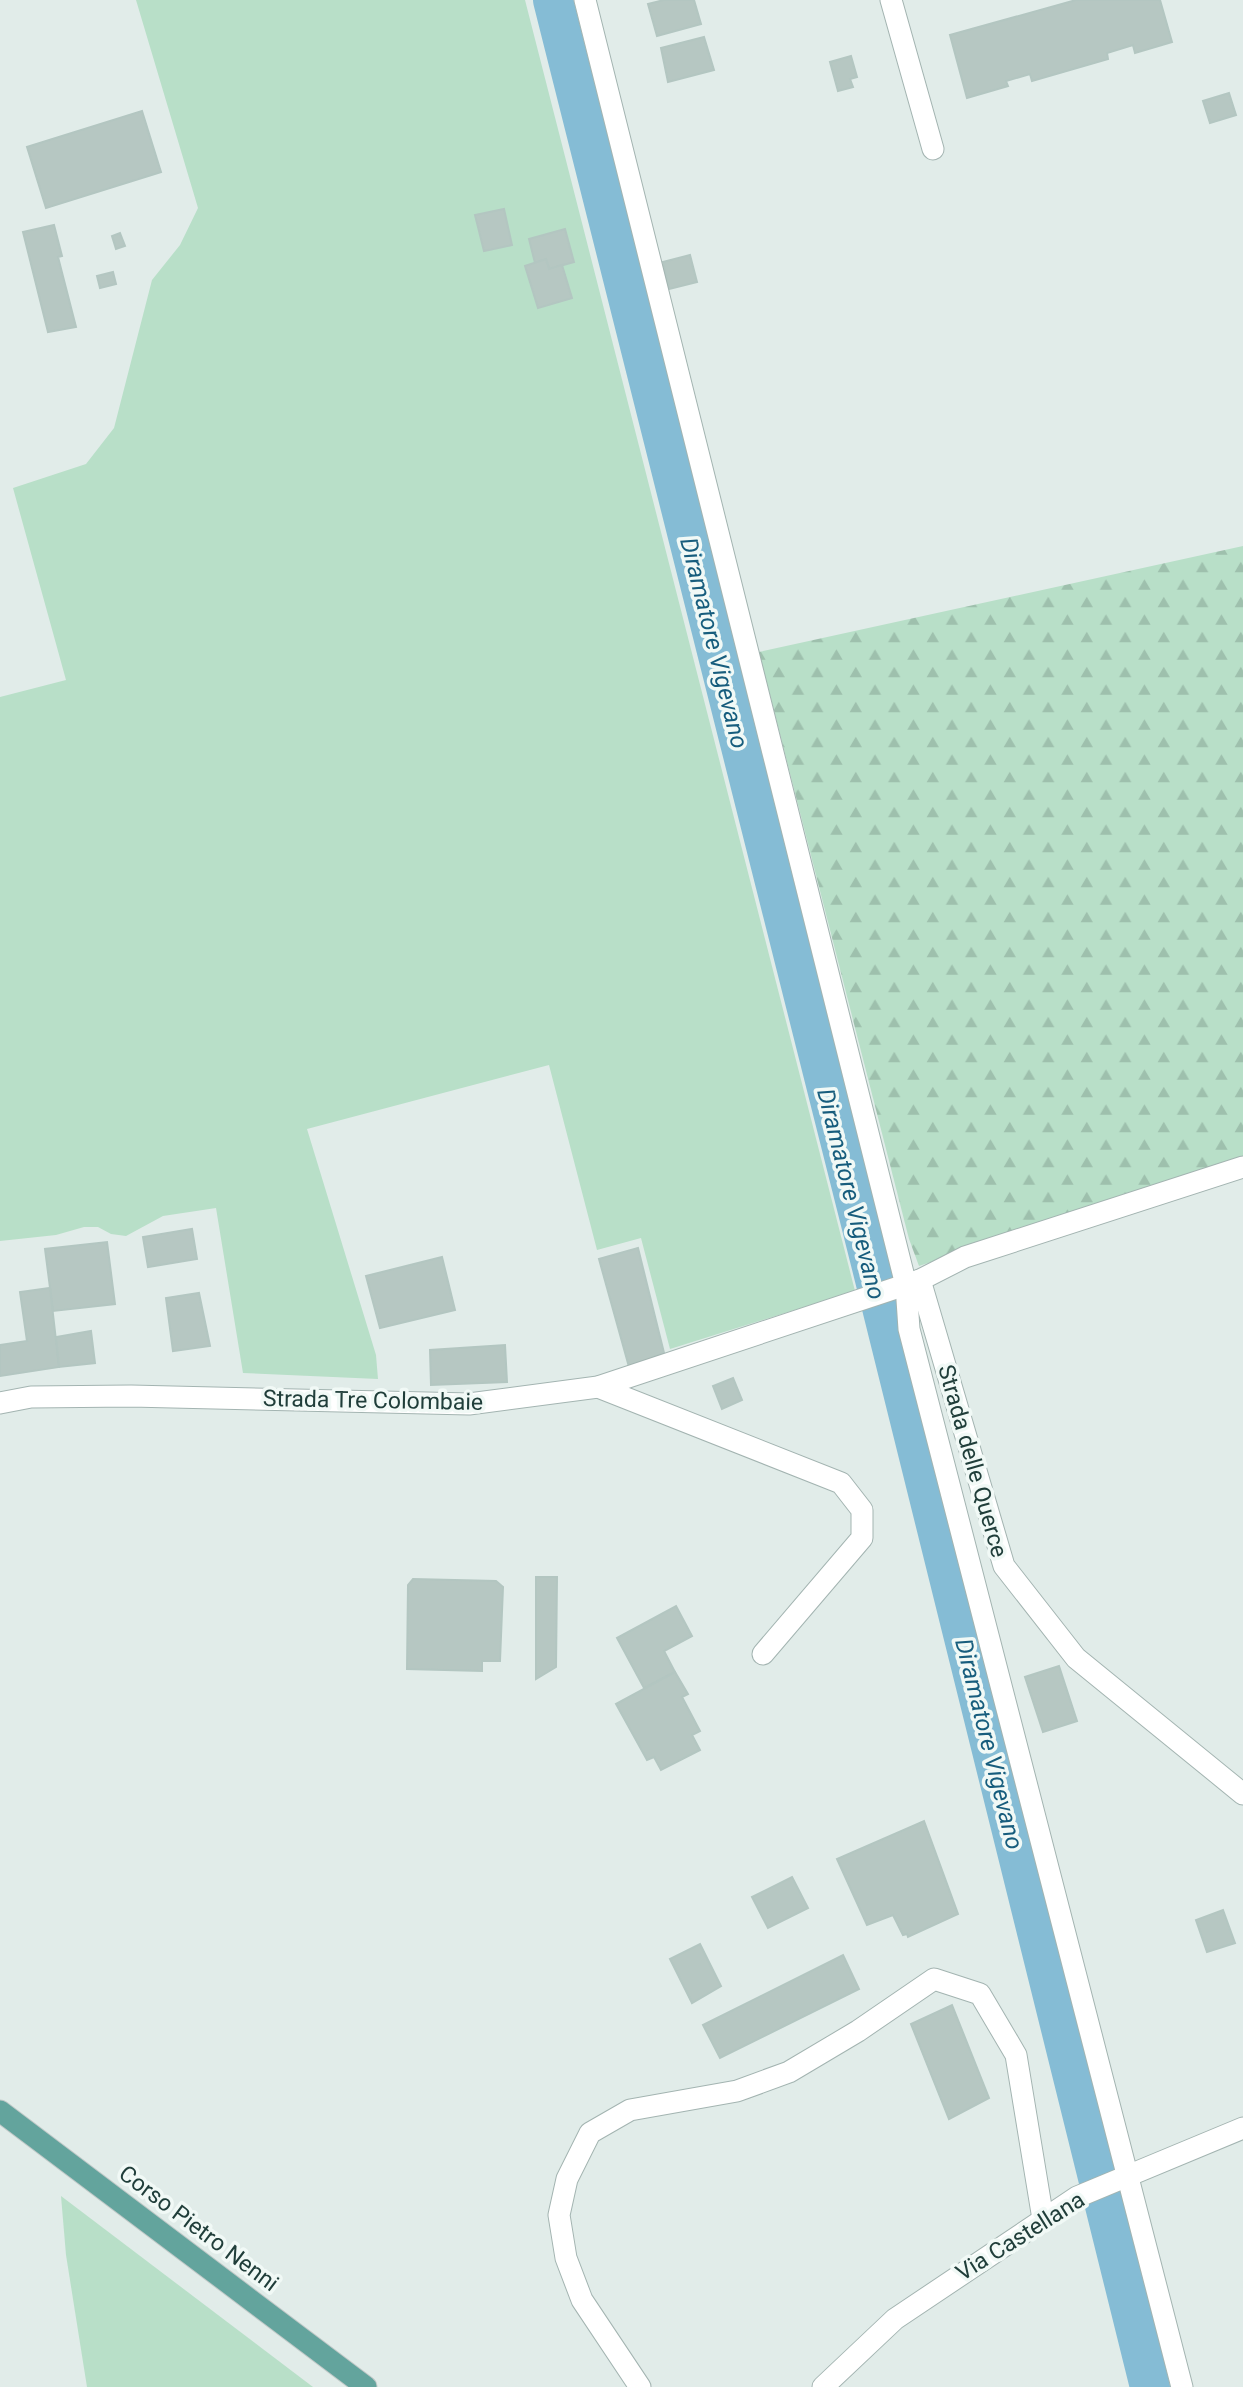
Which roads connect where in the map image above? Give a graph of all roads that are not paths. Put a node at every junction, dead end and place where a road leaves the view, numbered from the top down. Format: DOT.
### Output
graph roads {
  1 [pos="585,0"];
  2 [pos="891,0"];
  3 [pos="933,149"];
  4 [pos="1243,1167"];
  5 [pos="908,1284"];
  6 [pos="598,1387"];
  7 [pos="0,1403"];
  8 [pos="763,1654"];
  9 [pos="1243,1794"];
  10 [pos="0,2111"];
  11 [pos="1243,2128"];
  12 [pos="1129,2176"];
  13 [pos="1043,2219"];
  14 [pos="366,2387"];
  15 [pos="640,2387"];
  16 [pos="823,2387"];
  17 [pos="1182,2387"];
  1 -- 5 [label="street"];
  2 -- 3 [label="street"];
  4 -- 5 [label="street, Strada Tre Colombaie"];
  5 -- 6 [label="street, Strada Tre Colombaie"];
  5 -- 9 [label="street, Strada delle Querce"];
  5 -- 12 [label="street"];
  6 -- 7 [label="street, Strada Tre Colombaie"];
  6 -- 8 [label="street"];
  10 -- 14 [label="main road, Corso Pietro Nenni"];
  11 -- 12 [label="street, Via Castellana"];
  12 -- 13 [label="street, Via Castellana"];
  12 -- 17 [label="street"];
  13 -- 15 [label="street"];
  13 -- 16 [label="street, Via Castellana"];
}
